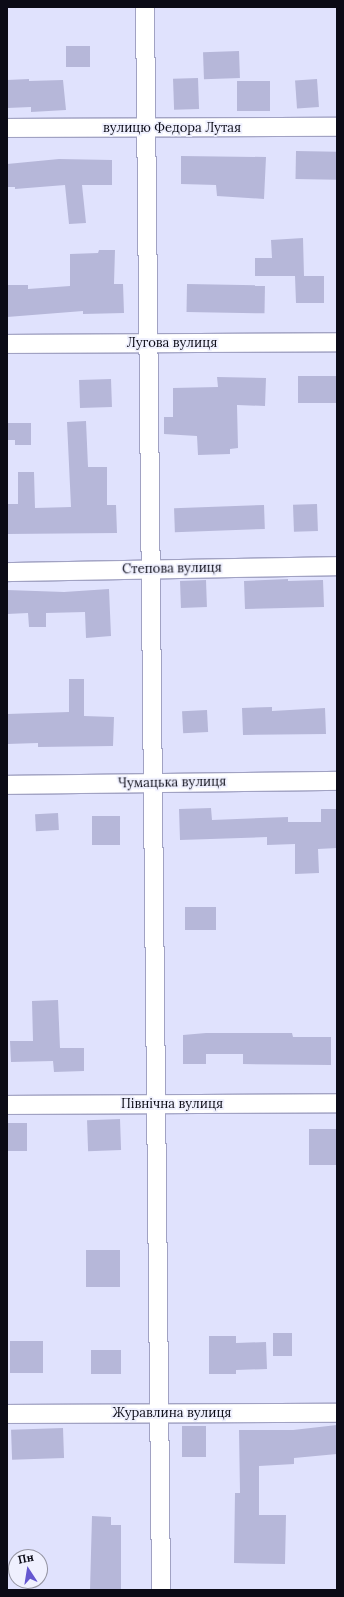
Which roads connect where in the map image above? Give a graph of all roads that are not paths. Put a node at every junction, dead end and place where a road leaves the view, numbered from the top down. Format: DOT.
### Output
graph roads {
  1 [pos="145,7"];
  2 [pos="337,127"];
  3 [pos="7,128"];
  4 [pos="146,128"];
  5 [pos="337,342"];
  6 [pos="7,344"];
  7 [pos="148,344"];
  8 [pos="337,566"];
  9 [pos="151,569"];
  10 [pos="7,572"];
  11 [pos="337,781"];
  12 [pos="153,783"];
  13 [pos="7,785"];
  14 [pos="337,1103"];
  15 [pos="156,1104"];
  16 [pos="7,1105"];
  17 [pos="159,1413"];
  18 [pos="337,1413"];
  19 [pos="7,1414"];
  20 [pos="161,1590"];
  1 -- 4 [label="street"];
  2 -- 4 [label="street, вулицю Федора Лутая"];
  3 -- 4 [label="street, вулицю Федора Лутая"];
  4 -- 7 [label="street"];
  5 -- 7 [label="street, Лугова вулиця"];
  6 -- 7 [label="street, Лугова вулиця"];
  7 -- 9 [label="street"];
  8 -- 9 [label="street, Степова вулиця"];
  9 -- 10 [label="street, Степова вулиця"];
  9 -- 12 [label="street"];
  11 -- 12 [label="street, Чумацька вулиця"];
  12 -- 13 [label="street, Чумацька вулиця"];
  12 -- 15 [label="street"];
  14 -- 15 [label="street, Північна вулиця"];
  15 -- 16 [label="street, Північна вулиця"];
  15 -- 17 [label="street"];
  17 -- 18 [label="street, Журавлина вулиця"];
  17 -- 19 [label="street, Журавлина вулиця"];
  17 -- 20 [label="street"];
}
